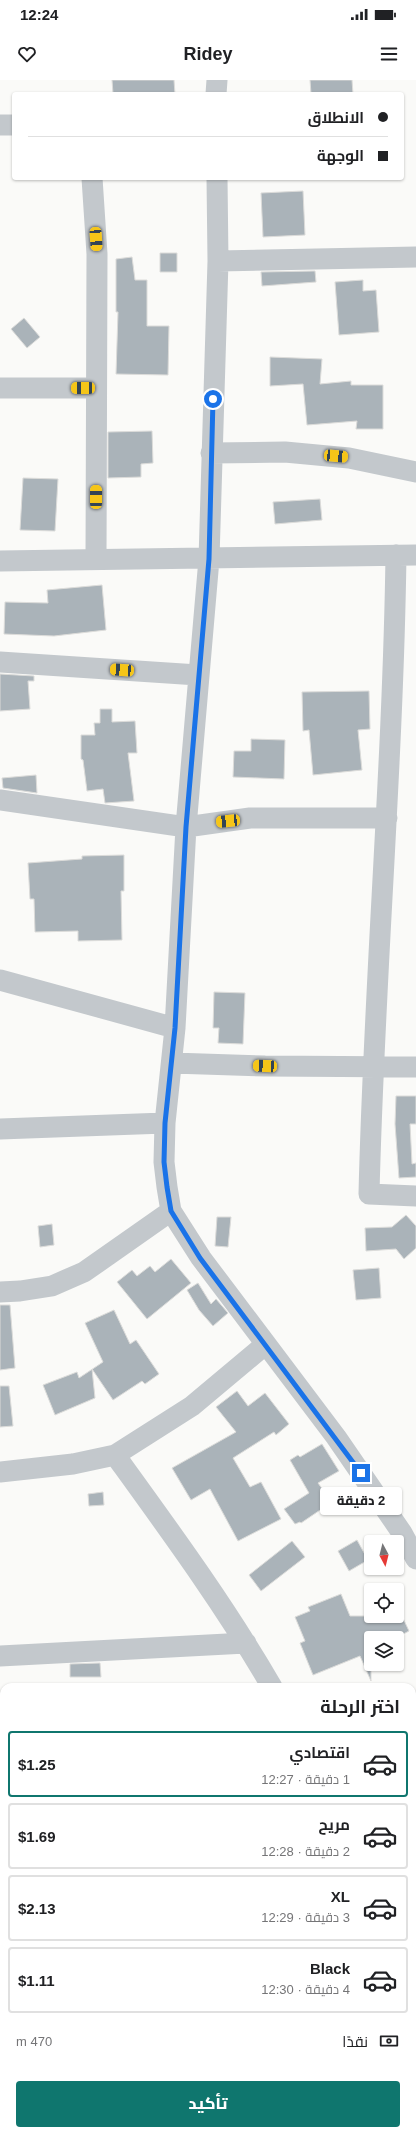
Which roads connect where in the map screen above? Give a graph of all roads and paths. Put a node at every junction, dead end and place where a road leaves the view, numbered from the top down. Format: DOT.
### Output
graph roads {
  1 [pos="217,80"];
  2 [pos="216,92"];
  3 [pos="12,124"];
  4 [pos="0,125"];
  5 [pos="92,180"];
  6 [pos="217,180"];
  7 [pos="416,257"];
  8 [pos="218,261"];
  9 [pos="0,388"];
  10 [pos="96,388"];
  11 [pos="211,453"];
  12 [pos="416,472"];
  13 [pos="396,555"];
  14 [pos="416,555"];
  15 [pos="96,559"];
  16 [pos="209,559"];
  17 [pos="0,561"];
  18 [pos="0,662"];
  19 [pos="198,675"];
  20 [pos="0,800"];
  21 [pos="387,818"];
  22 [pos="186,827"];
  23 [pos="0,980"];
  24 [pos="175,1028"];
  25 [pos="172,1063"];
  26 [pos="372,1067"];
  27 [pos="416,1067"];
  28 [pos="165,1123"];
  29 [pos="0,1129"];
  30 [pos="416,1196"];
  31 [pos="171,1211"];
  32 [pos="0,1292"];
  33 [pos="266,1344"];
  34 [pos="115,1455"];
  35 [pos="0,1472"];
  36 [pos="409,1533"];
  37 [pos="416,1559"];
  38 [pos="246,1643"];
  39 [pos="0,1656"];
  40 [pos="270,1683"];
  1 -- 2 [label="street"];
  3 -- 4 [label="street"];
  5 -- 10 [label="street"];
  6 -- 8 [label="street"];
  7 -- 8 [label="street"];
  8 -- 11 [label="street"];
  9 -- 10 [label="street"];
  10 -- 15 [label="street"];
  11 -- 12 [label="street"];
  11 -- 16 [label="street"];
  13 -- 14 [label="street"];
  13 -- 16 [label="street"];
  13 -- 21 [label="street"];
  15 -- 16 [label="street"];
  15 -- 17 [label="street"];
  16 -- 19 [label="street"];
  18 -- 19 [label="street"];
  19 -- 22 [label="street"];
  20 -- 22 [label="street"];
  21 -- 22 [label="street"];
  21 -- 26 [label="street"];
  22 -- 24 [label="street"];
  23 -- 24 [label="street"];
  24 -- 25 [label="street"];
  25 -- 26 [label="street"];
  25 -- 28 [label="street"];
  26 -- 27 [label="street"];
  26 -- 30 [label="street"];
  28 -- 29 [label="street"];
  28 -- 31 [label="street"];
  31 -- 32 [label="street"];
  31 -- 33 [label="street"];
  33 -- 34 [label="street"];
  33 -- 36 [label="street"];
  34 -- 35 [label="street"];
  34 -- 38 [label="street"];
  36 -- 37 [label="street"];
  38 -- 39 [label="street"];
  38 -- 40 [label="street"];
}
